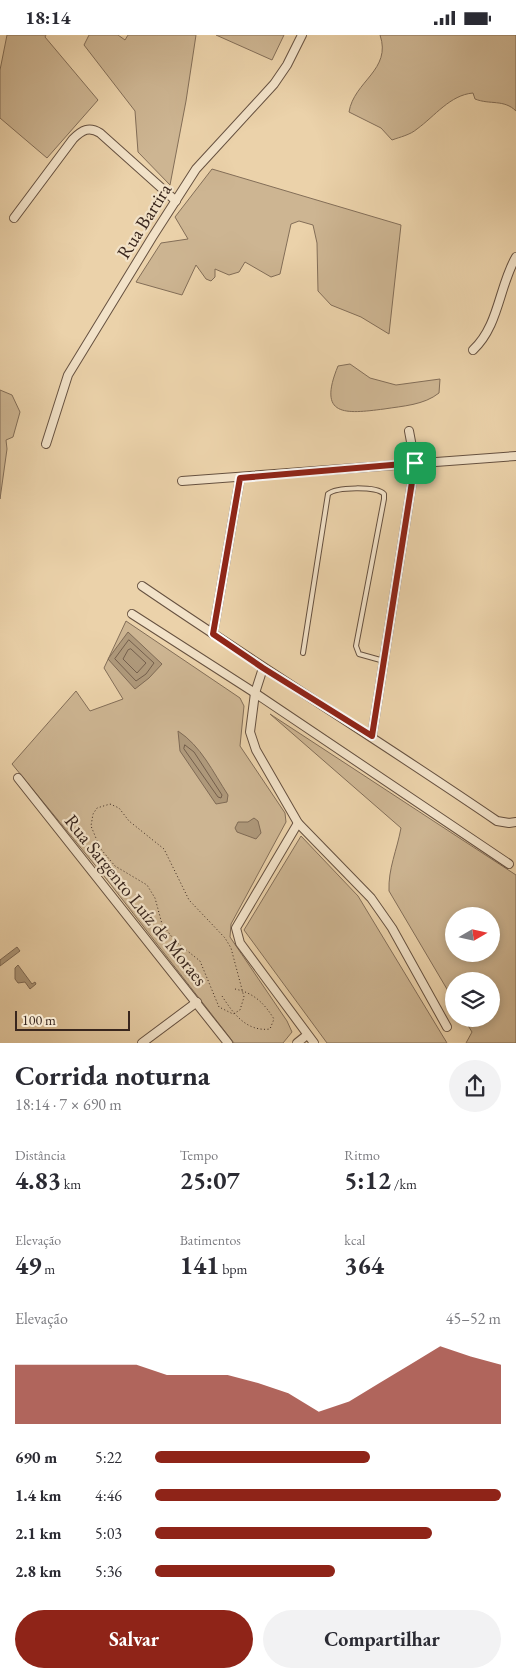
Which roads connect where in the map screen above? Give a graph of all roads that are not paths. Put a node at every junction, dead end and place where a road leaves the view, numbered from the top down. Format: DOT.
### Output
graph roads {
  1 [pos="302,35"];
  2 [pos="176,201"];
  3 [pos="14,218"];
  4 [pos="516,257"];
  5 [pos="473,350"];
  6 [pos="409,431"];
  7 [pos="46,443"];
  8 [pos="516,455"];
  9 [pos="415,463"];
  10 [pos="240,478"];
  11 [pos="182,481"];
  12 [pos="142,586"];
  13 [pos="132,614"];
  14 [pos="213,634"];
  15 [pos="303,653"];
  16 [pos="384,661"];
  17 [pos="263,668"];
  18 [pos="255,693"];
  19 [pos="372,736"];
  20 [pos="18,778"];
  21 [pos="516,822"];
  22 [pos="298,823"];
  23 [pos="508,864"];
  24 [pos="197,1002"];
  25 [pos="445,1023"];
  26 [pos="308,1035"];
  27 [pos="142,1043"];
  28 [pos="228,1043"];
  29 [pos="297,1043"];
  30 [pos="314,1043"];
  1 -- 2 [label="street, Rua Bartira"];
  2 -- 3 [label="street"];
  2 -- 7 [label="street, Rua Bartira"];
  4 -- 5 [label="street"];
  6 -- 9 [label="street"];
  8 -- 9 [label="street"];
  9 -- 10 [label="street"];
  9 -- 16 [label="street"];
  10 -- 11 [label="street"];
  10 -- 14 [label="street"];
  12 -- 14 [label="street"];
  13 -- 18 [label="street"];
  14 -- 17 [label="street"];
  15 -- 16 [label="lane"];
  16 -- 19 [label="street"];
  17 -- 18 [label="street"];
  17 -- 19 [label="street"];
  18 -- 22 [label="street"];
  18 -- 23 [label="street"];
  19 -- 21 [label="street"];
  20 -- 24 [label="street, Rua Sargento Luíz de Moraes"];
  22 -- 25 [label="street"];
  22 -- 26 [label="street"];
  24 -- 27 [label="street"];
  24 -- 28 [label="street, Rua Sargento Luíz de Moraes"];
  26 -- 29 [label="street"];
  26 -- 30 [label="street"];
}
